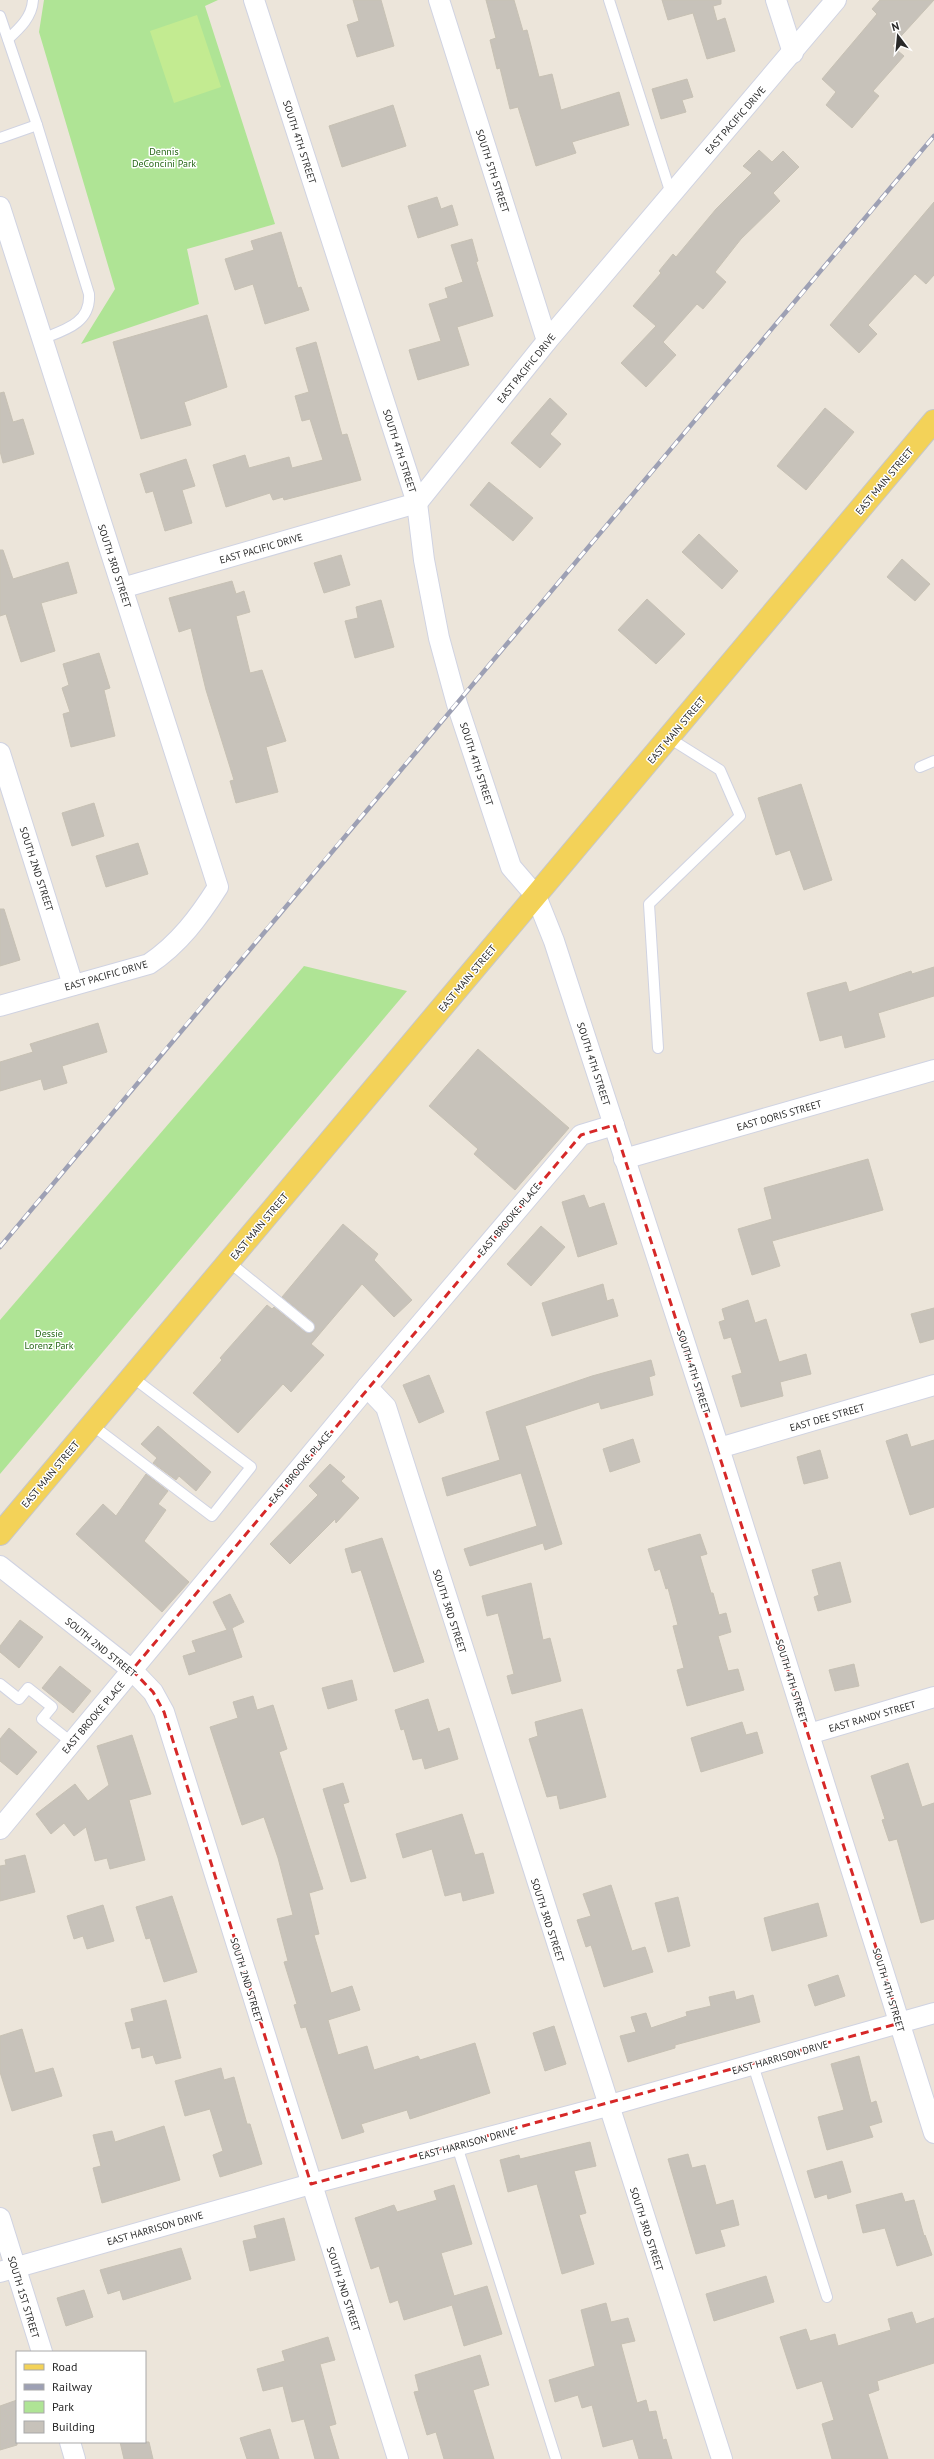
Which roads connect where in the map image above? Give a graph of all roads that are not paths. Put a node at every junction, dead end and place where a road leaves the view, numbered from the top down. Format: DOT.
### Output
graph roads {
  1 [pos="33,0"];
  2 [pos="254,0"];
  3 [pos="438,0"];
  4 [pos="610,0"];
  5 [pos="776,0"];
  6 [pos="836,0"];
  7 [pos="0,16"];
  8 [pos="8,39"];
  9 [pos="793,53"];
  10 [pos="36,125"];
  11 [pos="0,138"];
  12 [pos="671,194"];
  13 [pos="1,211"];
  14 [pos="42,339"];
  15 [pos="547,341"];
  16 [pos="934,421"];
  17 [pos="417,503"];
  18 [pos="122,588"];
  19 [pos="669,738"];
  20 [pos="0,754"];
  21 [pos="934,761"];
  22 [pos="920,767"];
  23 [pos="536,896"];
  24 [pos="197,920"];
  25 [pos="73,985"];
  26 [pos="0,1006"];
  27 [pos="658,1048"];
  28 [pos="934,1070"];
  29 [pos="614,1125"];
  30 [pos="624,1159"];
  31 [pos="229,1262"];
  32 [pos="309,1327"];
  33 [pos="132,1376"];
  34 [pos="934,1385"];
  35 [pos="367,1387"];
  36 [pos="92,1425"];
  37 [pos="719,1448"];
  38 [pos="0,1534"];
  39 [pos="0,1566"];
  40 [pos="132,1670"];
  41 [pos="0,1684"];
  42 [pos="934,1697"];
  43 [pos="809,1734"];
  44 [pos="71,1742"];
  45 [pos="0,1829"];
  46 [pos="934,2013"];
  47 [pos="900,2022"];
  48 [pos="753,2065"];
  49 [pos="607,2106"];
  50 [pos="934,2133"];
  51 [pos="457,2146"];
  52 [pos="311,2184"];
  53 [pos="0,2218"];
  54 [pos="8,2270"];
  55 [pos="827,2297"];
  56 [pos="42,2351"];
  57 [pos="70,2443"];
  58 [pos="76,2459"];
  59 [pos="398,2459"];
  60 [pos="556,2459"];
  61 [pos="722,2459"];
  1 -- 8 [label="lane"];
  2 -- 17 [label="street, SOUTH 4TH STREET"];
  3 -- 15 [label="street, SOUTH 5TH STREET"];
  4 -- 12 [label="lane"];
  5 -- 9 [label="street"];
  6 -- 9 [label="street, EAST PACIFIC DRIVE"];
  7 -- 8 [label="lane"];
  8 -- 10 [label="lane"];
  9 -- 12 [label="street, EAST PACIFIC DRIVE"];
  10 -- 11 [label="lane"];
  10 -- 14 [label="lane"];
  12 -- 15 [label="street, EAST PACIFIC DRIVE"];
  13 -- 14 [label="street, SOUTH 3RD STREET"];
  14 -- 18 [label="street, SOUTH 3RD STREET"];
  15 -- 17 [label="street, EAST PACIFIC DRIVE"];
  16 -- 19 [label="main road, EAST MAIN STREET"];
  17 -- 18 [label="street, EAST PACIFIC DRIVE"];
  17 -- 23 [label="street, SOUTH 4TH STREET"];
  18 -- 24 [label="street, SOUTH 3RD STREET"];
  19 -- 23 [label="main road, EAST MAIN STREET"];
  19 -- 27 [label="lane"];
  20 -- 25 [label="street, SOUTH 2ND STREET"];
  21 -- 22 [label="lane"];
  23 -- 29 [label="street, SOUTH 4TH STREET"];
  23 -- 31 [label="main road, EAST MAIN STREET"];
  24 -- 25 [label="street, EAST PACIFIC DRIVE"];
  25 -- 26 [label="street, EAST PACIFIC DRIVE"];
  28 -- 30 [label="street, EAST DORIS STREET"];
  29 -- 30 [label="street, SOUTH 4TH STREET"];
  29 -- 35 [label="street, EAST BROOKE PLACE"];
  30 -- 37 [label="street, SOUTH 4TH STREET"];
  31 -- 32 [label="lane"];
  31 -- 33 [label="main road, EAST MAIN STREET"];
  33 -- 36 [label="main road, EAST MAIN STREET"];
  33 -- 36 [label="lane"];
  34 -- 37 [label="street, EAST DEE STREET"];
  35 -- 40 [label="street, EAST BROOKE PLACE"];
  35 -- 49 [label="street, SOUTH 3RD STREET"];
  36 -- 38 [label="main road, EAST MAIN STREET"];
  37 -- 43 [label="street, SOUTH 4TH STREET"];
  39 -- 40 [label="street, SOUTH 2ND STREET"];
  40 -- 44 [label="street, EAST BROOKE PLACE"];
  40 -- 52 [label="street, SOUTH 2ND STREET"];
  41 -- 44 [label="lane"];
  42 -- 43 [label="street, EAST RANDY STREET"];
  43 -- 47 [label="street, SOUTH 4TH STREET"];
  44 -- 45 [label="street, EAST BROOKE PLACE"];
  46 -- 47 [label="street, EAST HARRISON DRIVE"];
  47 -- 48 [label="street, EAST HARRISON DRIVE"];
  47 -- 50 [label="street, SOUTH 4TH STREET"];
  48 -- 49 [label="street, EAST HARRISON DRIVE"];
  48 -- 55 [label="lane"];
  49 -- 51 [label="street, EAST HARRISON DRIVE"];
  49 -- 61 [label="street, SOUTH 3RD STREET"];
  51 -- 52 [label="street, EAST HARRISON DRIVE"];
  51 -- 60 [label="lane"];
  52 -- 54 [label="street, EAST HARRISON DRIVE"];
  52 -- 59 [label="street, SOUTH 2ND STREET"];
  53 -- 54 [label="street, SOUTH 1ST STREET"];
  54 -- 56 [label="street, SOUTH 1ST STREET"];
  57 -- 58 [label="street"];
}
